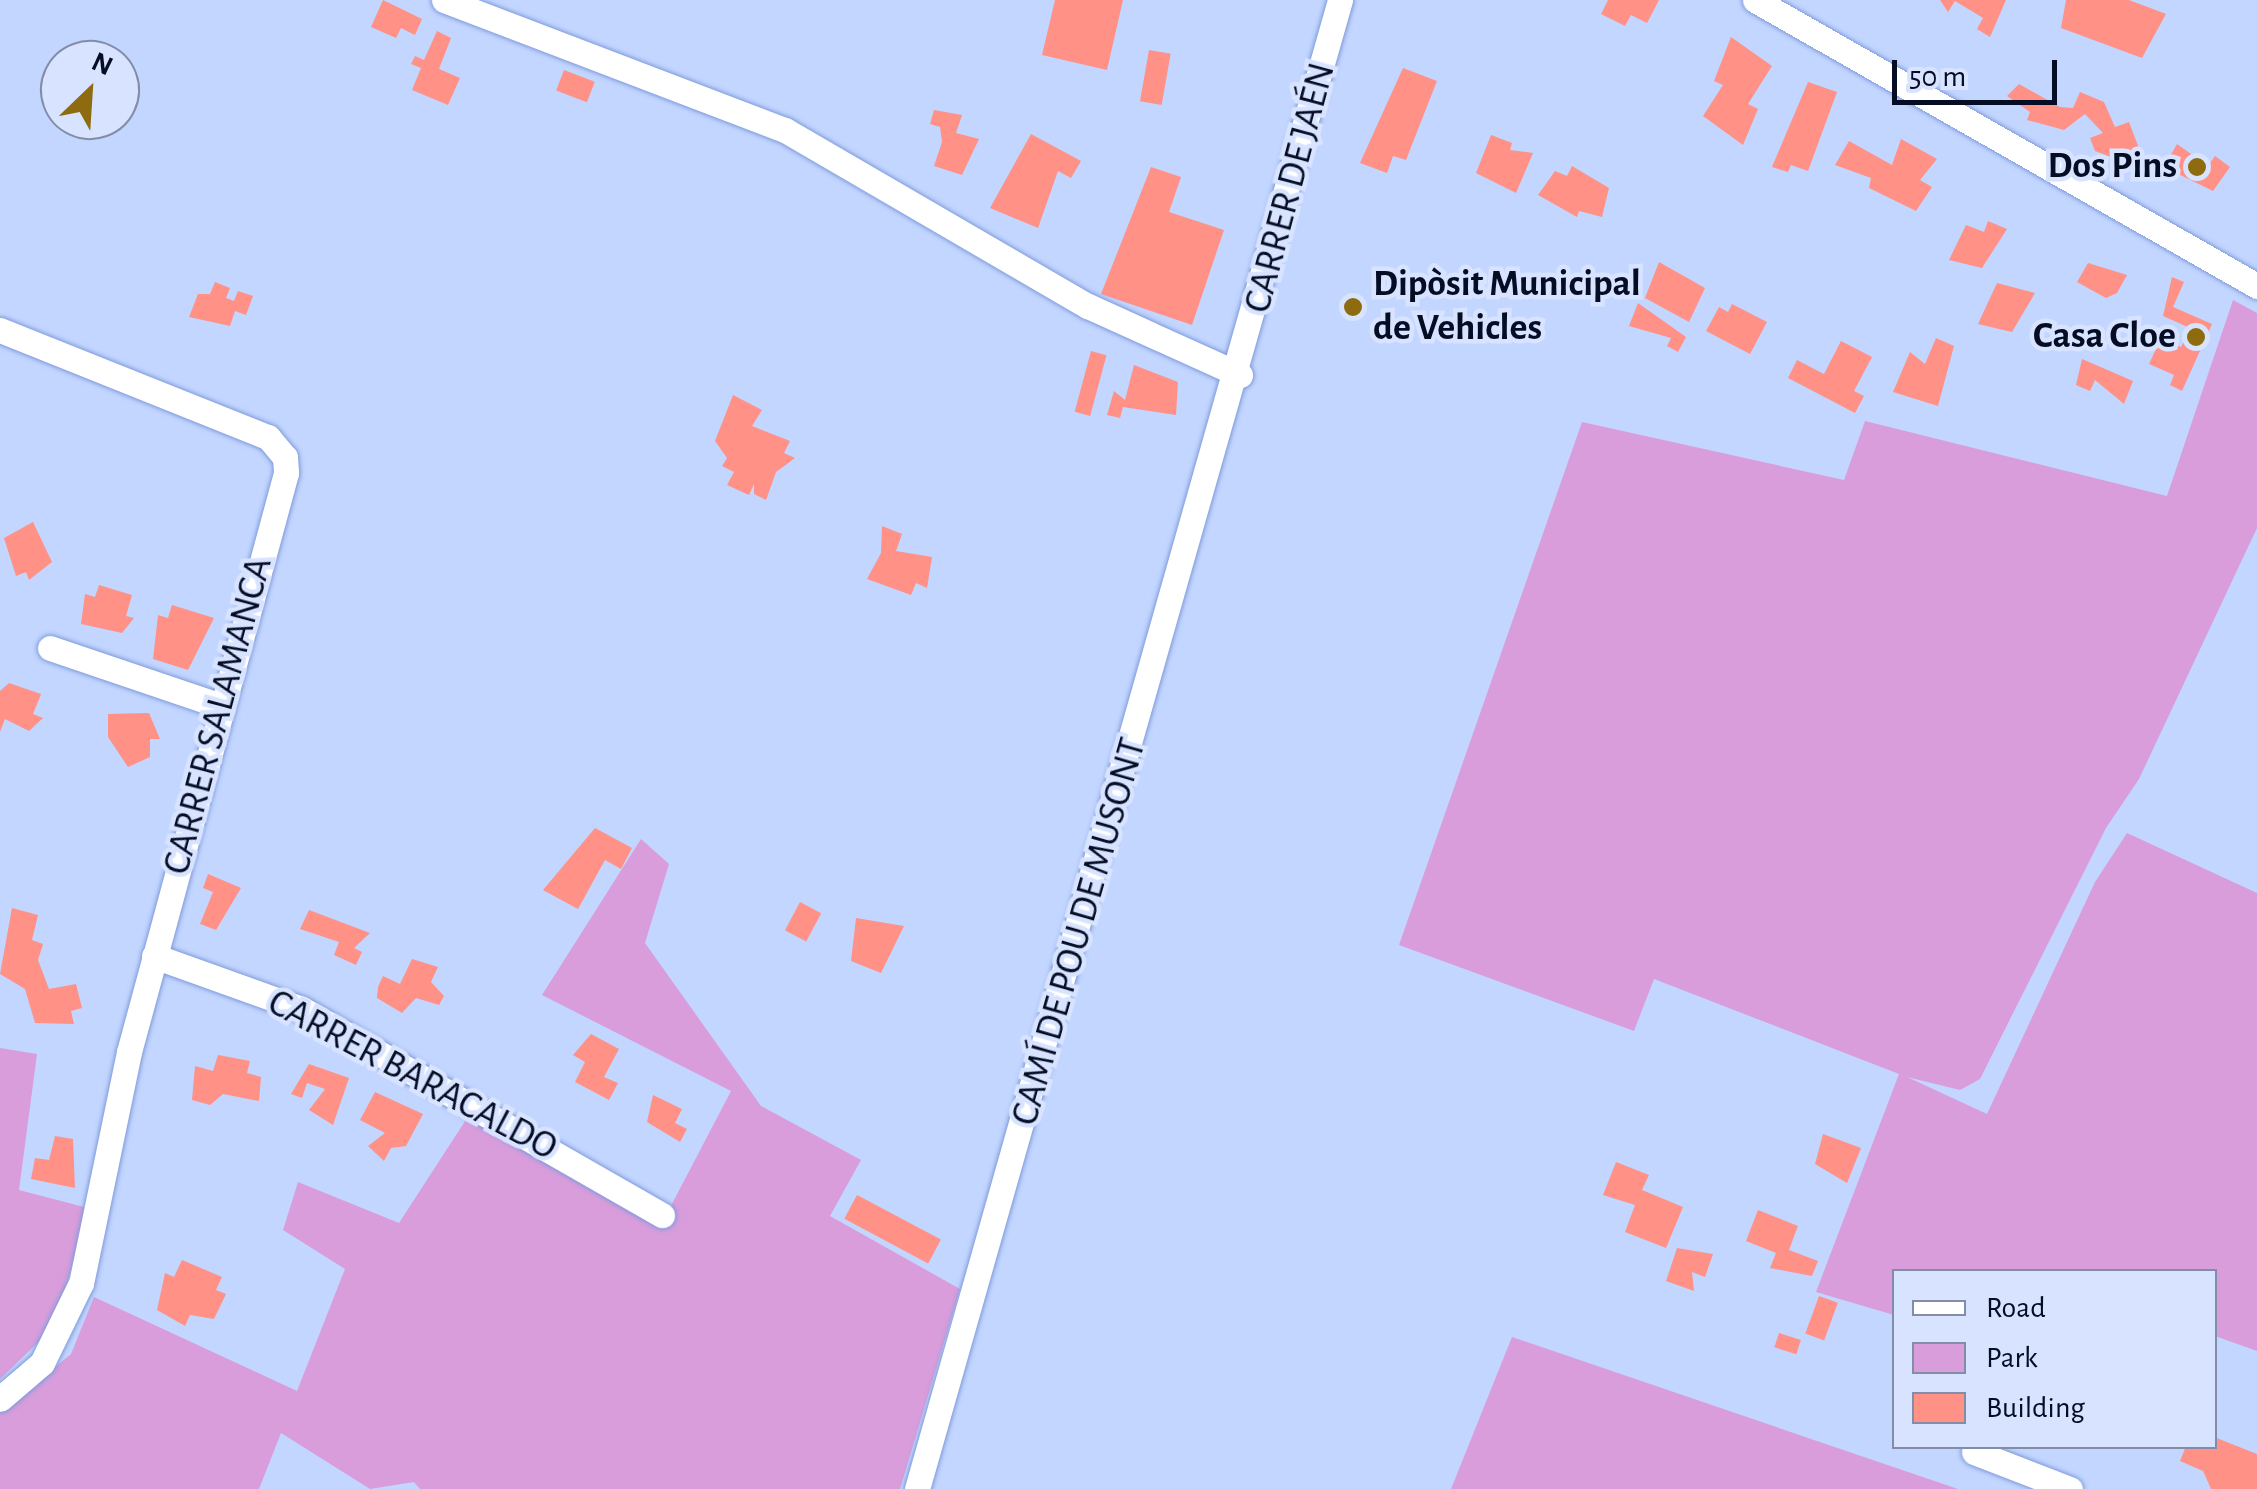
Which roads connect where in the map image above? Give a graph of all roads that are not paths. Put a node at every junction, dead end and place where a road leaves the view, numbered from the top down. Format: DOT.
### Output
graph roads {
  1 [pos="444,0"];
  2 [pos="1340,0"];
  3 [pos="1755,0"];
  4 [pos="2257,286"];
  5 [pos="0,330"];
  6 [pos="1240,375"];
  7 [pos="50,648"];
  8 [pos="221,706"];
  9 [pos="154,956"];
  10 [pos="662,1215"];
  11 [pos="0,1400"];
  12 [pos="1974,1452"];
  13 [pos="917,1489"];
  14 [pos="2070,1489"];
  1 -- 6 [label="street"];
  2 -- 6 [label="street, CARRER DE JAÉN"];
  3 -- 4 [label="street"];
  5 -- 8 [label="street, CARRER SALAMANCA"];
  6 -- 13 [label="street, CAMÍ DE POU DE MUSONT"];
  7 -- 8 [label="street"];
  8 -- 9 [label="street, CARRER SALAMANCA"];
  9 -- 10 [label="street, CARRER BARACALDO"];
  9 -- 11 [label="street, CARRER SALAMANCA"];
  12 -- 14 [label="street"];
}
